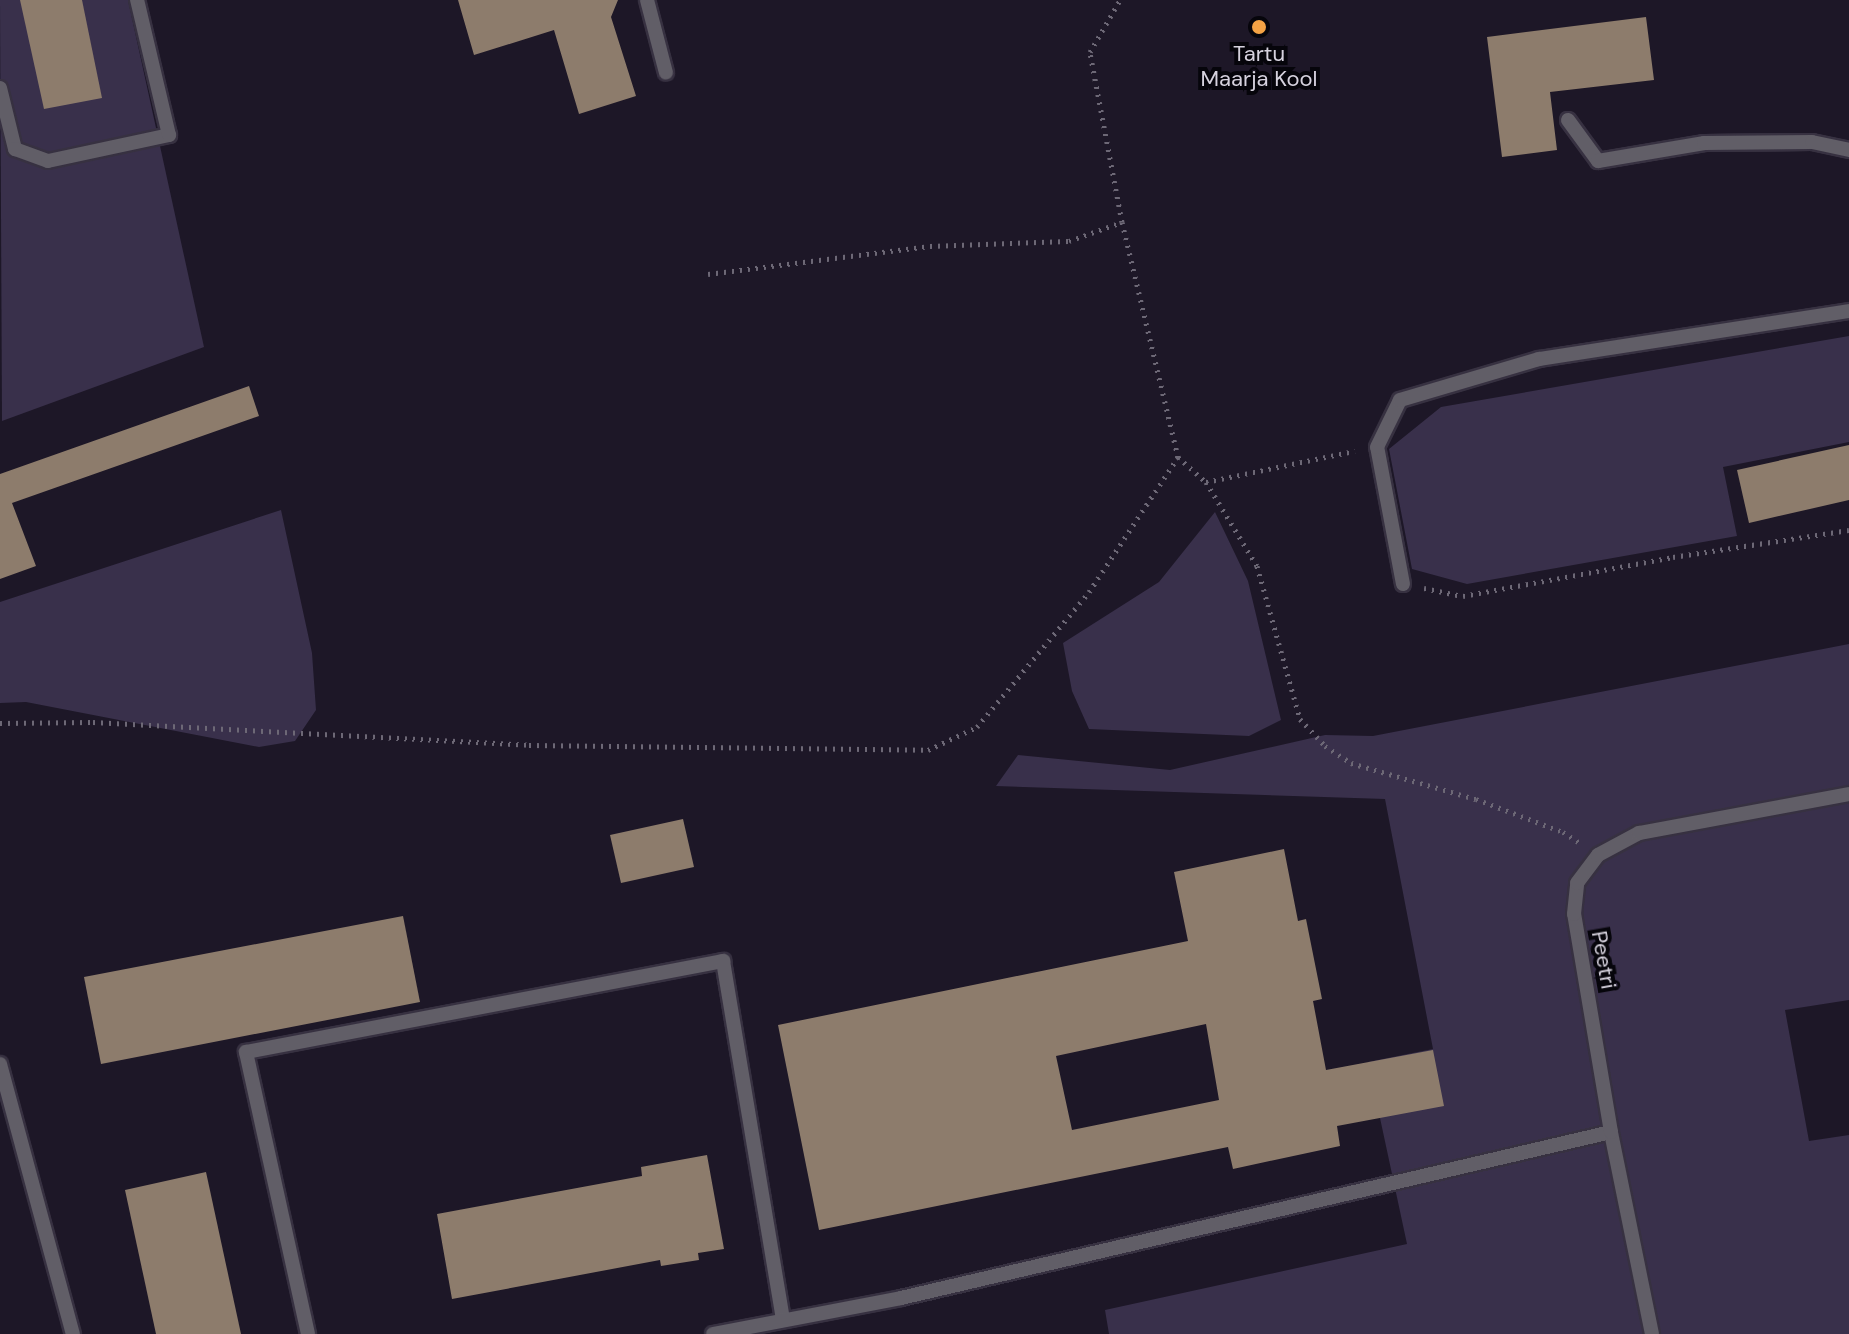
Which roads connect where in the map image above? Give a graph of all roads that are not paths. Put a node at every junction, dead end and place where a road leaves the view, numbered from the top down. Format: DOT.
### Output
graph roads {
  1 [pos="137,0"];
  2 [pos="647,0"];
  3 [pos="666,73"];
  4 [pos="0,88"];
  5 [pos="1568,120"];
  6 [pos="1849,150"];
  7 [pos="1849,311"];
  8 [pos="1403,584"];
  9 [pos="1849,794"];
  10 [pos="0,1064"];
  11 [pos="1611,1132"];
  12 [pos="783,1320"];
  13 [pos="73,1334"];
  14 [pos="308,1334"];
  15 [pos="713,1334"];
  16 [pos="1652,1334"];
  1 -- 4 [label="lane"];
  2 -- 3 [label="lane"];
  5 -- 6 [label="lane"];
  7 -- 8 [label="lane"];
  9 -- 11 [label="lane, Peetri"];
  10 -- 13 [label="lane"];
  11 -- 12 [label="lane"];
  11 -- 16 [label="lane, Peetri"];
  12 -- 14 [label="lane"];
  12 -- 15 [label="lane"];
}
